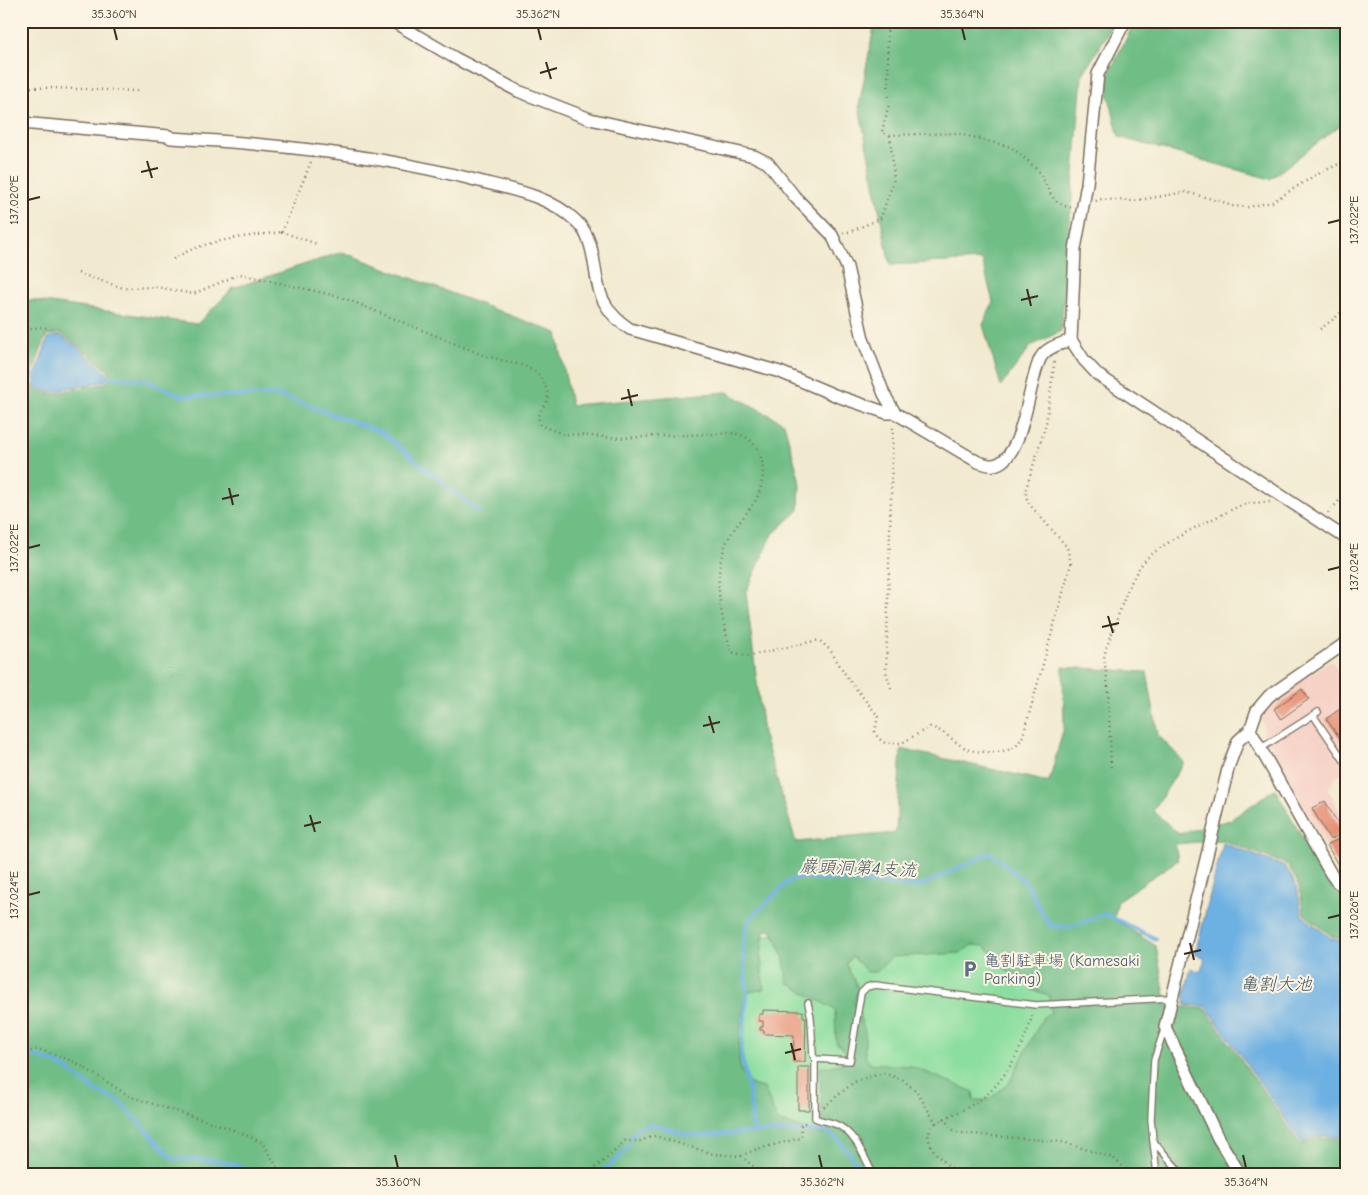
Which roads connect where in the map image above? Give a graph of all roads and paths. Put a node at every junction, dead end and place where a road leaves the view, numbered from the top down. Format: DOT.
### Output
graph roads {
  1 [pos="24,21"];
  2 [pos="392,21"];
  3 [pos="887,21"];
  4 [pos="1125,21"];
  5 [pos="21,28"];
  6 [pos="21,87"];
  7 [pos="138,91"];
  8 [pos="21,123"];
  9 [pos="890,134"];
  10 [pos="316,151"];
  11 [pos="1347,160"];
  12 [pos="1083,207"];
  13 [pos="282,232"];
  14 [pos="832,235"];
  15 [pos="317,244"];
  16 [pos="173,259"];
  17 [pos="78,273"];
  18 [pos="1347,306"];
  19 [pos="47,328"];
  20 [pos="1320,329"];
  21 [pos="21,332"];
  22 [pos="1071,340"];
  23 [pos="1057,346"];
  24 [pos="895,413"];
  25 [pos="1347,492"];
  26 [pos="1285,499"];
  27 [pos="1320,522"];
  28 [pos="1347,539"];
  29 [pos="1347,642"];
  30 [pos="891,688"];
  31 [pos="1250,730"];
  32 [pos="1260,749"];
  33 [pos="1347,764"];
  34 [pos="1110,767"];
  35 [pos="1347,889"];
  36 [pos="1171,998"];
  37 [pos="808,1003"];
  38 [pos="1036,1005"];
  39 [pos="1164,1027"];
  40 [pos="21,1054"];
  41 [pos="815,1060"];
  42 [pos="815,1115"];
  43 [pos="944,1118"];
  44 [pos="936,1123"];
  45 [pos="801,1127"];
  46 [pos="1153,1141"];
  47 [pos="741,1156"];
  48 [pos="281,1174"];
  49 [pos="586,1174"];
  50 [pos="762,1174"];
  51 [pos="873,1174"];
  52 [pos="960,1174"];
  53 [pos="1132,1174"];
  54 [pos="1157,1174"];
  55 [pos="1182,1174"];
  56 [pos="1240,1174"];
  1 -- 5 [label="path"];
  2 -- 14 [label="street"];
  3 -- 9 [label="path"];
  4 -- 12 [label="street"];
  6 -- 7 [label="path"];
  8 -- 10 [label="street"];
  9 -- 12 [label="path"];
  9 -- 14 [label="path"];
  10 -- 13 [label="path"];
  10 -- 24 [label="street"];
  11 -- 12 [label="path"];
  12 -- 22 [label="street"];
  13 -- 15 [label="path"];
  13 -- 16 [label="path"];
  14 -- 24 [label="street"];
  17 -- 23 [label="path"];
  18 -- 20 [label="path"];
  19 -- 21 [label="path"];
  22 -- 23 [label="street"];
  22 -- 26 [label="street"];
  23 -- 24 [label="street"];
  24 -- 30 [label="path"];
  25 -- 27 [label="path"];
  26 -- 27 [label="street"];
  26 -- 34 [label="path"];
  27 -- 28 [label="street"];
  29 -- 31 [label="street"];
  31 -- 32 [label="street"];
  31 -- 36 [label="street"];
  32 -- 33 [label="lane"];
  32 -- 35 [label="street"];
  36 -- 38 [label="lane"];
  36 -- 39 [label="street"];
  37 -- 41 [label="lane"];
  38 -- 41 [label="lane"];
  38 -- 43 [label="path"];
  39 -- 46 [label="lane"];
  39 -- 56 [label="street"];
  40 -- 48 [label="path"];
  41 -- 42 [label="lane"];
  42 -- 44 [label="path"];
  42 -- 51 [label="lane"];
  43 -- 44 [label="path"];
  43 -- 53 [label="path"];
  44 -- 52 [label="path"];
  45 -- 47 [label="path"];
  46 -- 54 [label="lane"];
  46 -- 55 [label="lane"];
  47 -- 49 [label="path"];
  47 -- 50 [label="path"];
}
